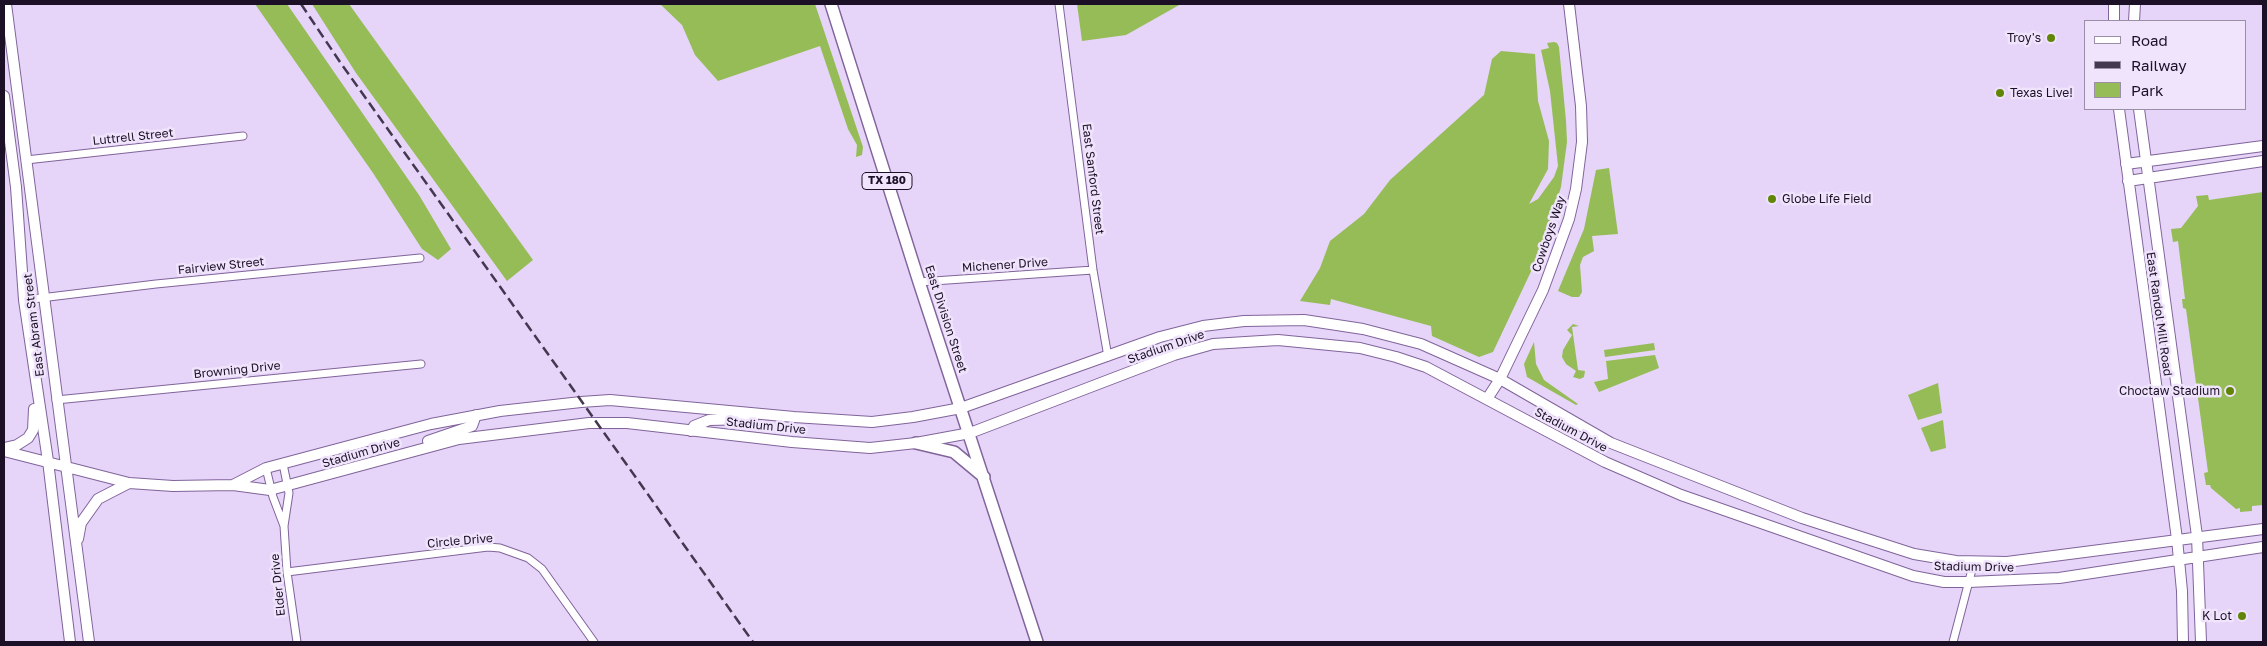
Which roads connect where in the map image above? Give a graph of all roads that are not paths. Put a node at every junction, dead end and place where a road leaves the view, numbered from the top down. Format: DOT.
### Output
graph roads {
  1 [pos="6,4"];
  2 [pos="1059,4"];
  3 [pos="1569,4"];
  4 [pos="2114,4"];
  5 [pos="2135,4"];
  6 [pos="831,6"];
  7 [pos="2114,20"];
  8 [pos="2134,20"];
  9 [pos="8,47"];
  10 [pos="4,96"];
  11 [pos="2119,110"];
  12 [pos="2139,110"];
  13 [pos="244,136"];
  14 [pos="2263,146"];
  15 [pos="26,160"];
  16 [pos="2146,161"];
  17 [pos="2263,161"];
  18 [pos="2126,164"];
  19 [pos="2148,177"];
  20 [pos="14,181"];
  21 [pos="2128,181"];
  22 [pos="420,258"];
  23 [pos="1094,270"];
  24 [pos="919,282"];
  25 [pos="43,298"];
  26 [pos="24,300"];
  27 [pos="1279,320"];
  28 [pos="1278,340"];
  29 [pos="1108,357"];
  30 [pos="421,364"];
  31 [pos="34,373"];
  32 [pos="1500,379"];
  33 [pos="1487,399"];
  34 [pos="56,400"];
  35 [pos="961,408"];
  36 [pos="476,416"];
  37 [pos="777,416"];
  38 [pos="691,430"];
  39 [pos="970,433"];
  40 [pos="916,443"];
  41 [pos="4,450"];
  42 [pos="395,456"];
  43 [pos="48,461"];
  44 [pos="283,464"];
  45 [pos="65,466"];
  46 [pos="266,468"];
  47 [pos="984,477"];
  48 [pos="129,482"];
  49 [pos="233,485"];
  50 [pos="288,487"];
  51 [pos="270,490"];
  52 [pos="1802,518"];
  53 [pos="284,526"];
  54 [pos="2263,529"];
  55 [pos="1796,534"];
  56 [pos="2196,536"];
  57 [pos="2177,539"];
  58 [pos="2263,547"];
  59 [pos="76,548"];
  60 [pos="2198,556"];
  61 [pos="2180,559"];
  62 [pos="1974,562"];
  63 [pos="287,572"];
  64 [pos="1968,582"];
  65 [pos="70,642"];
  66 [pos="89,642"];
  67 [pos="296,642"];
  68 [pos="594,642"];
  69 [pos="1037,642"];
  70 [pos="1952,642"];
  71 [pos="2183,642"];
  72 [pos="2201,642"];
  1 -- 9 [label="main road, East Abram Street"];
  2 -- 23 [label="street, East Sanford Street"];
  3 -- 32 [label="main road, Cowboys Way"];
  4 -- 7 [label="main road"];
  5 -- 8 [label="main road"];
  6 -- 24 [label="main road, East Division Street / TX 180"];
  9 -- 15 [label="main road, East Abram Street"];
  10 -- 20 [label="main road, East Abram Street"];
  11 -- 18 [label="main road, East Randol Mill Road"];
  12 -- 16 [label="main road, East Randol Mill Road"];
  13 -- 15 [label="street, Luttrell Street"];
  14 -- 16 [label="main road"];
  15 -- 20 [label="main road"];
  15 -- 25 [label="main road, East Abram Street"];
  16 -- 18 [label="main road"];
  16 -- 19 [label="main road, East Randol Mill Road"];
  17 -- 19 [label="main road"];
  18 -- 21 [label="main road, East Randol Mill Road"];
  19 -- 21 [label="main road"];
  19 -- 56 [label="main road, East Randol Mill Road"];
  20 -- 26 [label="main road, East Abram Street"];
  21 -- 57 [label="main road, East Randol Mill Road"];
  22 -- 25 [label="street, Fairview Street"];
  23 -- 24 [label="street, Michener Drive"];
  23 -- 29 [label="street, East Sanford Street"];
  24 -- 35 [label="main road, East Division Street / TX 180"];
  25 -- 26 [label="street, Fairview Street"];
  25 -- 34 [label="main road, East Abram Street"];
  26 -- 31 [label="main road, East Abram Street"];
  27 -- 28 [label="main road"];
  27 -- 29 [label="main road, Stadium Drive"];
  27 -- 32 [label="main road, Stadium Drive"];
  28 -- 33 [label="main road, Stadium Drive"];
  28 -- 39 [label="main road, Stadium Drive"];
  29 -- 35 [label="main road, Stadium Drive"];
  30 -- 34 [label="street, Browning Drive"];
  31 -- 41 [label="main road"];
  31 -- 43 [label="main road, East Abram Street"];
  32 -- 33 [label="main road, Cowboys Way"];
  32 -- 52 [label="main road, Stadium Drive"];
  33 -- 55 [label="main road, Stadium Drive"];
  34 -- 45 [label="main road, East Abram Street"];
  35 -- 37 [label="main road, Stadium Drive"];
  35 -- 39 [label="main road, East Division Street / TX 180"];
  36 -- 37 [label="main road, Stadium Drive"];
  36 -- 42 [label="main road"];
  36 -- 44 [label="main road, Stadium Drive"];
  37 -- 38 [label="main road"];
  38 -- 40 [label="main road, Stadium Drive"];
  38 -- 42 [label="main road, Stadium Drive"];
  39 -- 40 [label="main road, Stadium Drive"];
  39 -- 47 [label="main road, East Division Street / TX 180"];
  40 -- 47 [label="main road"];
  41 -- 43 [label="main road"];
  42 -- 50 [label="main road, Stadium Drive"];
  43 -- 45 [label="main road, Stadium Drive"];
  43 -- 65 [label="main road, East Abram Street"];
  44 -- 46 [label="main road, Stadium Drive"];
  44 -- 50 [label="street, Elder Drive"];
  45 -- 48 [label="main road, Stadium Drive"];
  45 -- 59 [label="main road, East Abram Street"];
  46 -- 49 [label="main road, Stadium Drive"];
  46 -- 51 [label="street, Elder Drive"];
  47 -- 69 [label="main road, East Division Street / TX 180"];
  48 -- 49 [label="main road, Stadium Drive"];
  48 -- 59 [label="main road"];
  49 -- 51 [label="main road, Stadium Drive"];
  50 -- 51 [label="main road, Stadium Drive"];
  50 -- 53 [label="street, Elder Drive"];
  51 -- 53 [label="street, Elder Drive"];
  52 -- 55 [label="main road"];
  52 -- 62 [label="main road, Stadium Drive"];
  53 -- 63 [label="street, Elder Drive"];
  54 -- 56 [label="main road, Stadium Drive"];
  55 -- 64 [label="main road, Stadium Drive"];
  56 -- 57 [label="main road, Stadium Drive"];
  56 -- 60 [label="main road, East Randol Mill Road"];
  57 -- 61 [label="main road, East Randol Mill Road"];
  57 -- 62 [label="main road, Stadium Drive"];
  58 -- 60 [label="main road, Stadium Drive"];
  59 -- 66 [label="main road, East Abram Street"];
  60 -- 61 [label="main road, Stadium Drive"];
  60 -- 72 [label="main road, East Randol Mill Road"];
  61 -- 64 [label="main road, Stadium Drive"];
  61 -- 71 [label="main road, East Randol Mill Road"];
  62 -- 64 [label="street"];
  63 -- 67 [label="street, Elder Drive"];
  63 -- 68 [label="street, Circle Drive"];
  64 -- 70 [label="street"];
}
